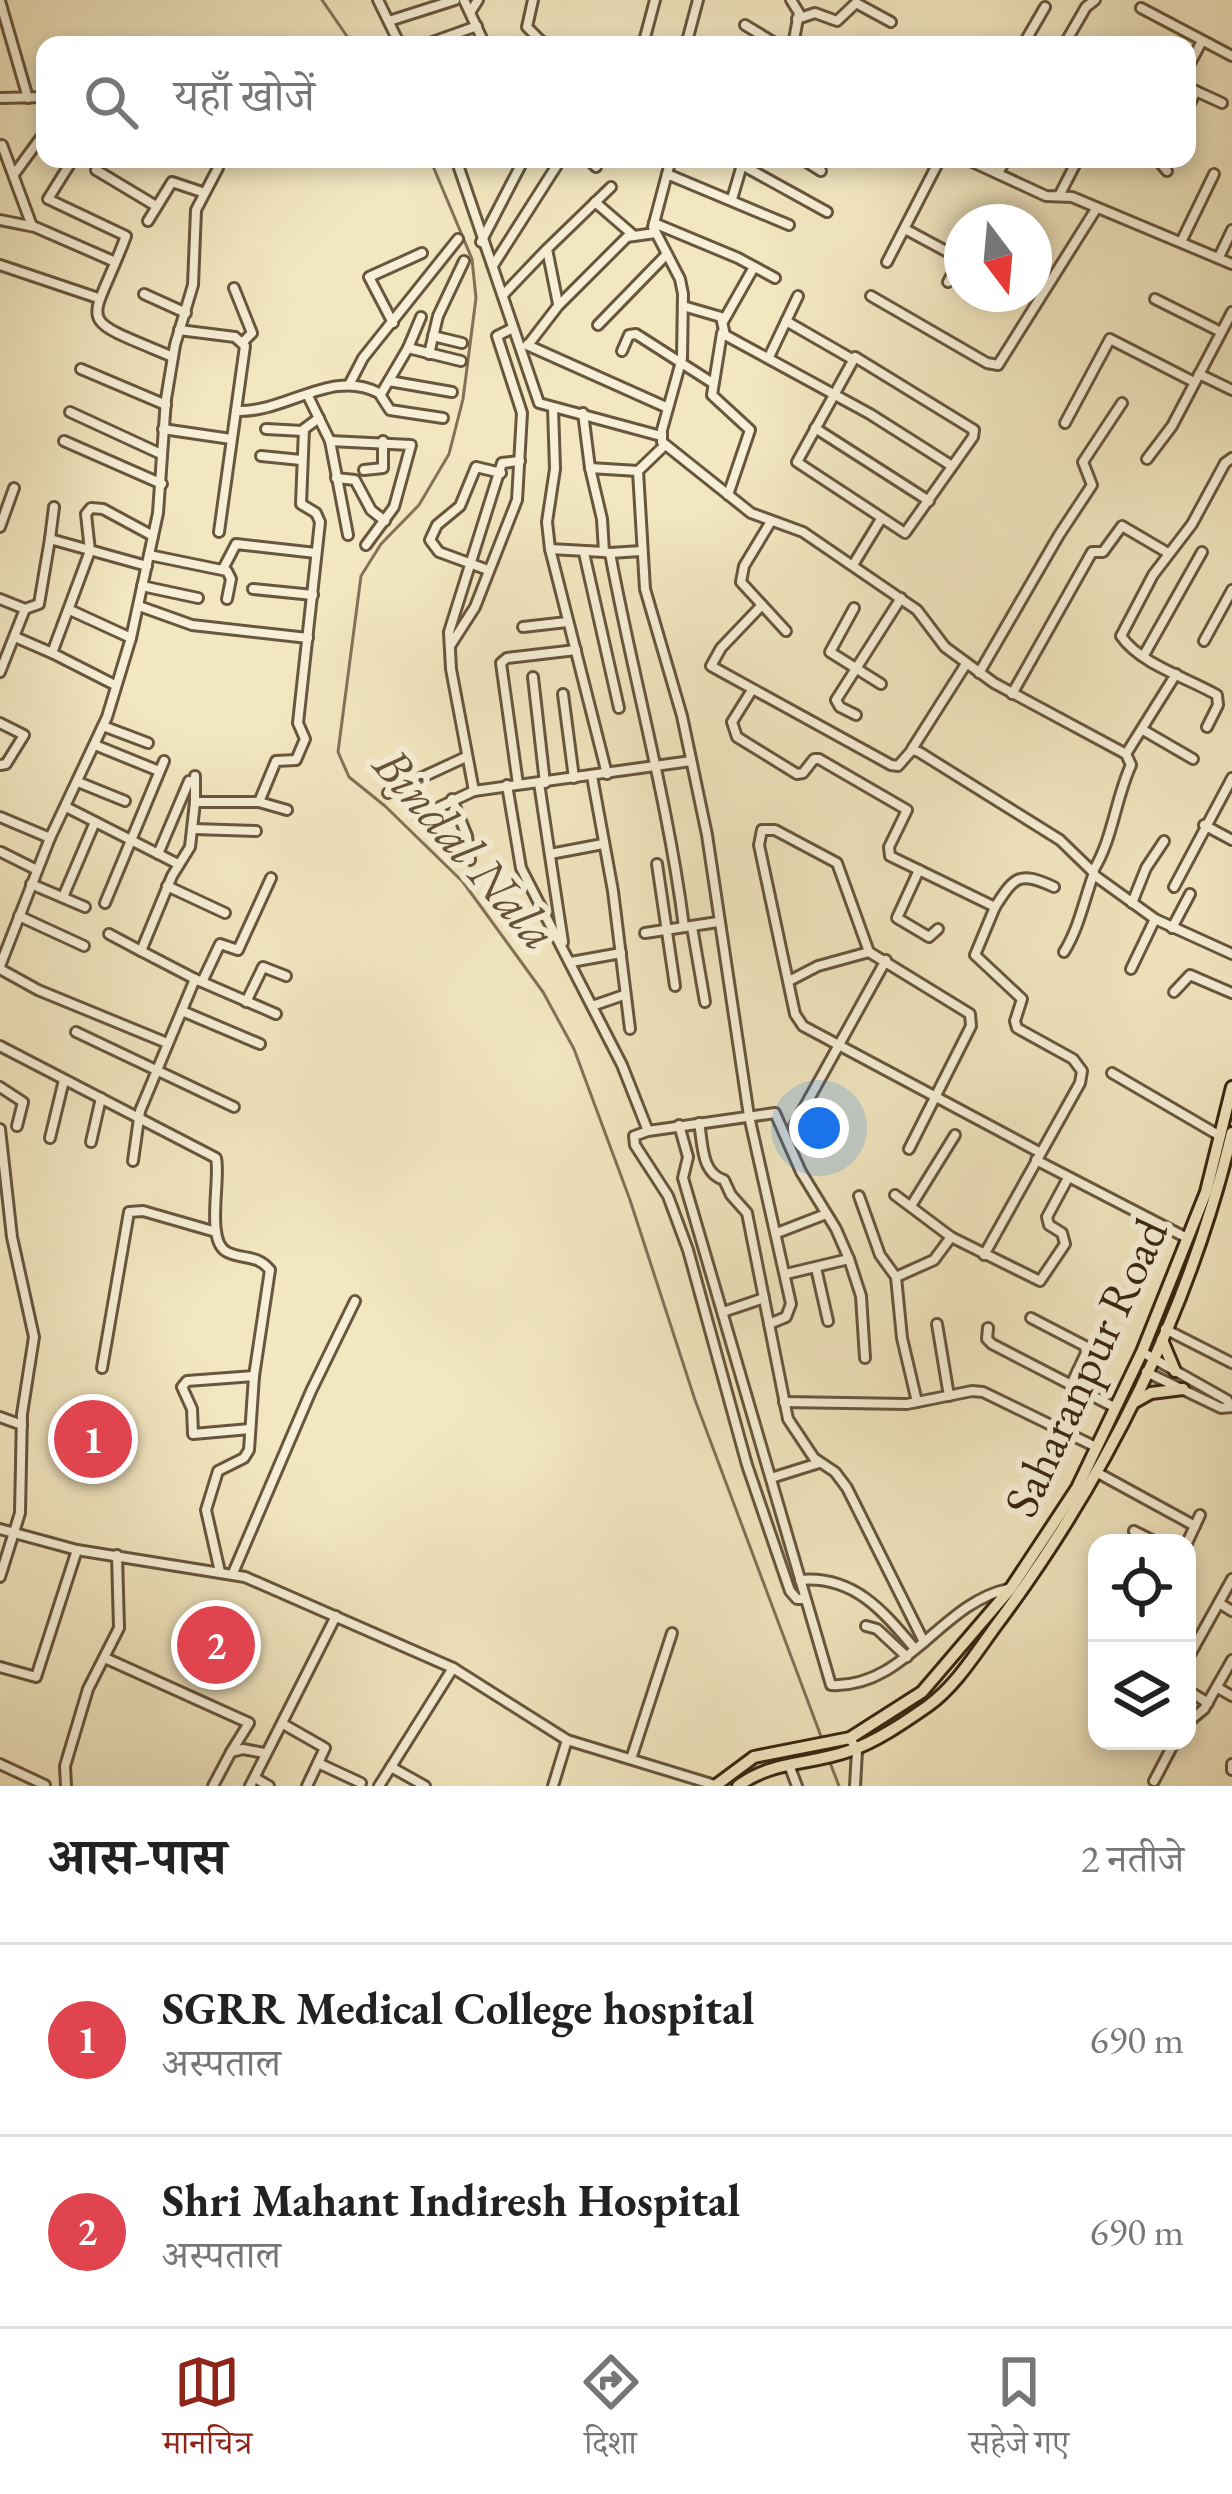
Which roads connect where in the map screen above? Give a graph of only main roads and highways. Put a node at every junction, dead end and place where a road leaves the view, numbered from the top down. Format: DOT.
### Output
graph roads {
  1 [pos="1232,1087"];
  2 [pos="1226,1135"];
  3 [pos="1211,1194"];
  4 [pos="1163,1333"];
  5 [pos="1147,1355"];
  6 [pos="1140,1369"];
  7 [pos="1175,1372"];
  8 [pos="1183,1389"];
  9 [pos="1132,1403"];
  10 [pos="1018,1588"];
  11 [pos="787,1757"];
  12 [pos="716,1786"];
  13 [pos="738,1786"];
  1 -- 2 [label="main road, Saharanpur Road"];
  2 -- 3 [label="main road, Saharanpur Road"];
  3 -- 4 [label="main road, Saharanpur Road"];
  3 -- 5 [label="main road, Saharanpur Road"];
  4 -- 5 [label="main road, Saharanpur Road"];
  4 -- 7 [label="main road"];
  5 -- 6 [label="main road, Saharanpur Road"];
  6 -- 9 [label="main road, Saharanpur Road"];
  6 -- 10 [label="main road, Saharanpur Road"];
  8 -- 9 [label="main road"];
  9 -- 10 [label="main road, Saharanpur Road"];
  10 -- 11 [label="main road, Saharanpur Road"];
  11 -- 12 [label="main road"];
  11 -- 13 [label="main road"];
}
